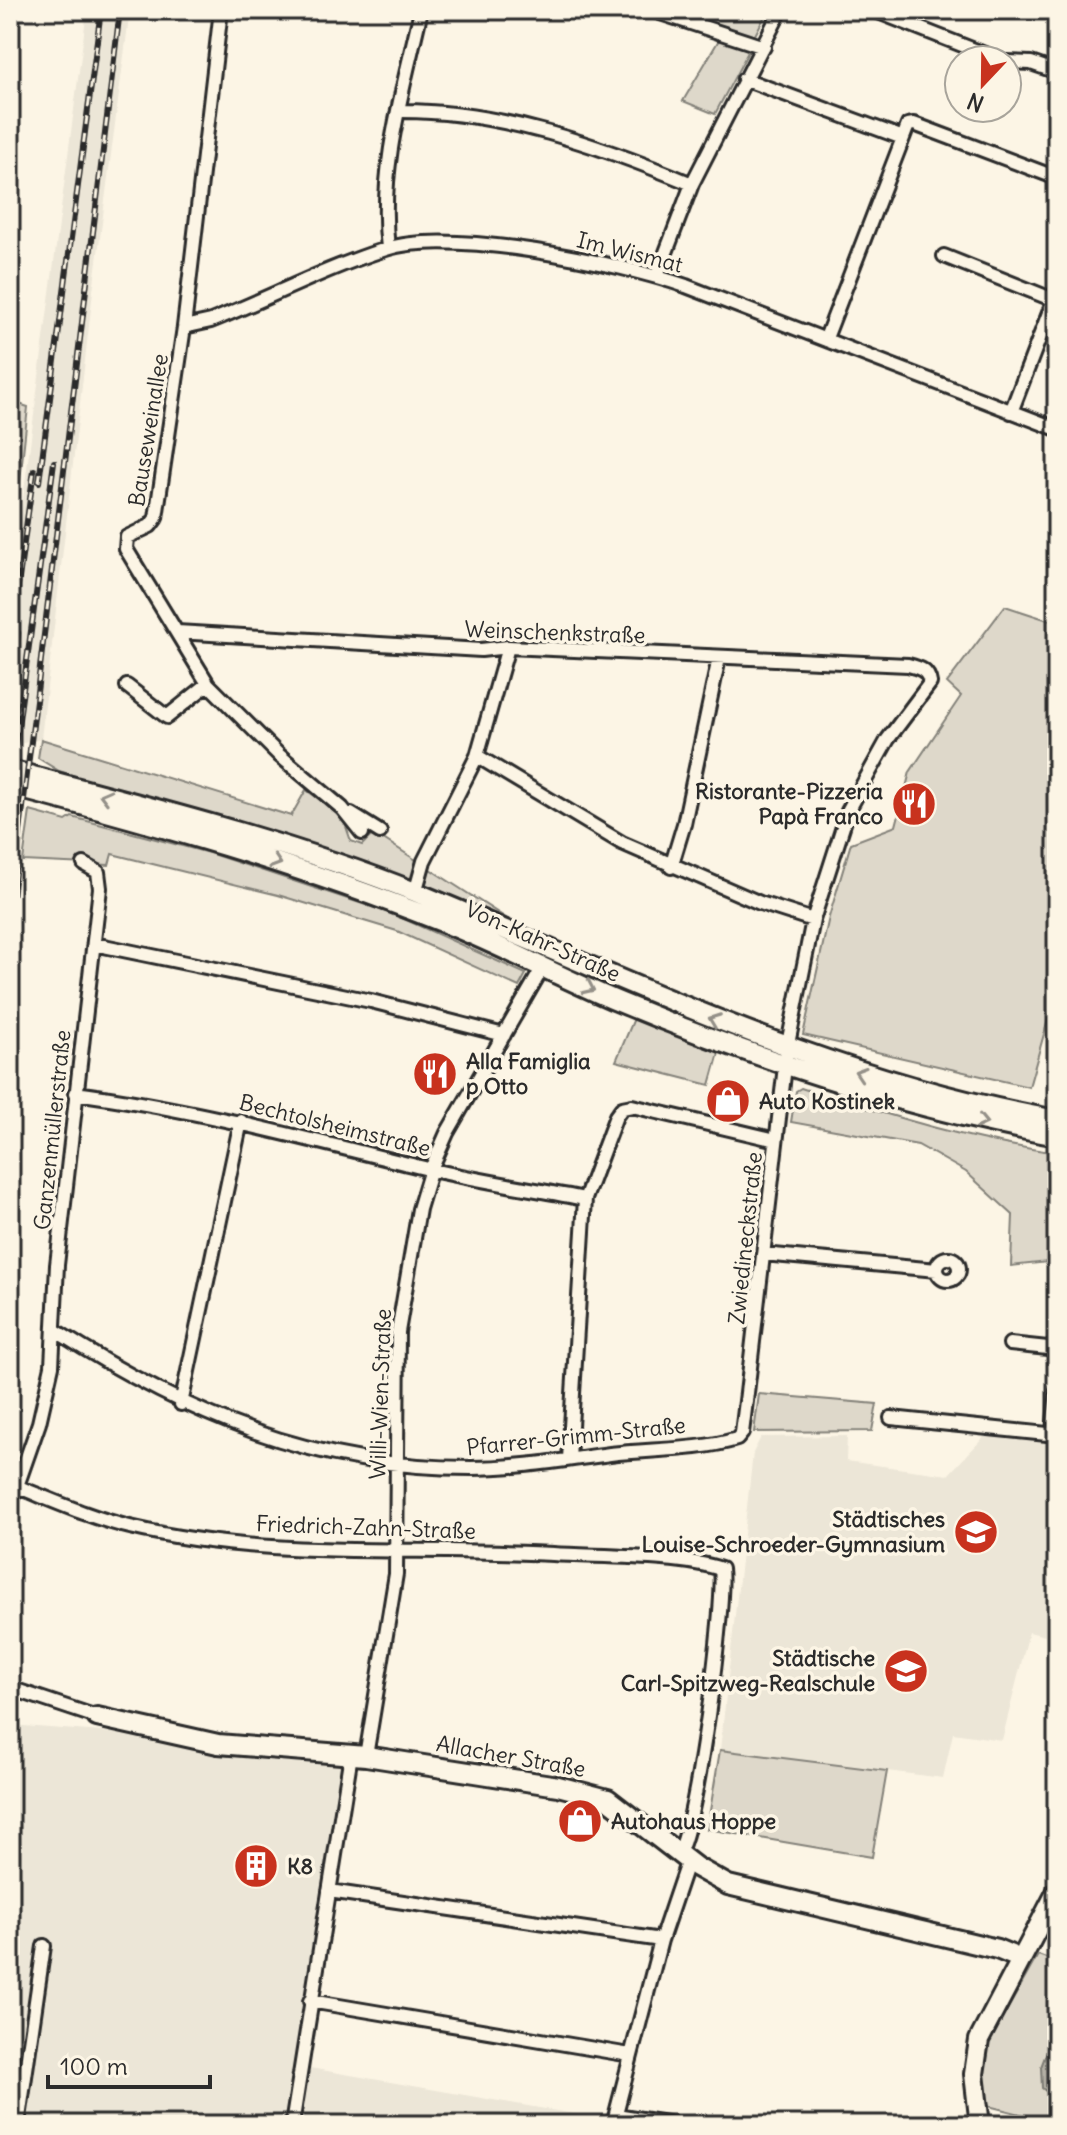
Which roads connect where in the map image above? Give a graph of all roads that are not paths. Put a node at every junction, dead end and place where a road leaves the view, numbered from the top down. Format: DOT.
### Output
graph roads {
  1 [pos="221,10"];
  2 [pos="421,10"];
  3 [pos="651,10"];
  4 [pos="781,10"];
  5 [pos="873,10"];
  6 [pos="959,44"];
  7 [pos="764,47"];
  8 [pos="1023,63"];
  9 [pos="1057,72"];
  10 [pos="744,79"];
  11 [pos="399,111"];
  12 [pos="903,138"];
  13 [pos="1057,178"];
  14 [pos="692,184"];
  15 [pos="388,248"];
  16 [pos="944,256"];
  17 [pos="657,276"];
  18 [pos="1056,296"];
  19 [pos="184,327"];
  20 [pos="826,338"];
  21 [pos="1011,412"];
  22 [pos="1057,429"];
  23 [pos="177,632"];
  24 [pos="508,647"];
  25 [pos="719,658"];
  26 [pos="929,676"];
  27 [pos="208,684"];
  28 [pos="127,686"];
  29 [pos="477,756"];
  30 [pos="10,770"];
  31 [pos="10,786"];
  32 [pos="342,808"];
  33 [pos="380,832"];
  34 [pos="362,833"];
  35 [pos="84,864"];
  36 [pos="671,867"];
  37 [pos="415,893"];
  38 [pos="813,920"];
  39 [pos="94,944"];
  40 [pos="543,967"];
  41 [pos="504,1035"];
  42 [pos="786,1057"];
  43 [pos="75,1093"];
  44 [pos="1057,1120"];
  45 [pos="241,1121"];
  46 [pos="1057,1136"];
  47 [pos="776,1140"];
  48 [pos="431,1169"];
  49 [pos="585,1199"];
  50 [pos="763,1254"];
  51 [pos="937,1270"];
  52 [pos="56,1331"];
  53 [pos="1010,1344"];
  54 [pos="1057,1349"];
  55 [pos="1057,1390"];
  56 [pos="181,1404"];
  57 [pos="891,1418"];
  58 [pos="742,1433"];
  59 [pos="1055,1434"];
  60 [pos="569,1459"];
  61 [pos="396,1466"];
  62 [pos="16,1486"];
  63 [pos="10,1506"];
  64 [pos="397,1548"];
  65 [pos="10,1688"];
  66 [pos="97,1717"];
  67 [pos="359,1755"];
  68 [pos="684,1856"];
  69 [pos="329,1891"];
  70 [pos="1057,1891"];
  71 [pos="661,1940"];
  72 [pos="44,1946"];
  73 [pos="1021,1959"];
  74 [pos="310,2001"];
  75 [pos="630,2055"];
  76 [pos="614,2120"];
  77 [pos="18,2125"];
  78 [pos="292,2125"];
  79 [pos="679,2125"];
  80 [pos="980,2125"];
  1 -- 19 [label="street, Bauseweinallee"];
  2 -- 11 [label="street"];
  3 -- 7 [label="street"];
  4 -- 7 [label="street"];
  5 -- 6 [label="street"];
  7 -- 10 [label="street"];
  8 -- 9 [label="street"];
  10 -- 12 [label="street"];
  10 -- 14 [label="street"];
  11 -- 14 [label="street"];
  11 -- 15 [label="street"];
  12 -- 13 [label="street"];
  12 -- 20 [label="street"];
  14 -- 17 [label="street"];
  15 -- 17 [label="street, Im Wismat"];
  15 -- 19 [label="street, Im Wismat"];
  16 -- 18 [label="street"];
  17 -- 20 [label="street, Im Wismat"];
  18 -- 21 [label="street"];
  19 -- 23 [label="street, Bauseweinallee"];
  20 -- 21 [label="street, Im Wismat"];
  21 -- 22 [label="street, Im Wismat"];
  23 -- 24 [label="street, Weinschenkstraße"];
  23 -- 27 [label="street, Bauseweinallee"];
  24 -- 25 [label="street, Weinschenkstraße"];
  24 -- 29 [label="street"];
  25 -- 26 [label="street, Weinschenkstraße"];
  25 -- 36 [label="street"];
  26 -- 38 [label="street, Zwiedineckstraße"];
  27 -- 28 [label="street"];
  27 -- 32 [label="street, Bauseweinallee"];
  29 -- 36 [label="street"];
  29 -- 37 [label="street"];
  37 -- 30 [label="main road, Von-Kahr-Straße, one-way"];
  31 -- 40 [label="main road, Von-Kahr-Straße, one-way"];
  32 -- 33 [label="street, Bauseweinallee"];
  32 -- 34 [label="street, Bauseweinallee"];
  35 -- 39 [label="street, Ganzenmüllerstraße"];
  36 -- 38 [label="street"];
  42 -- 37 [label="main road, Von-Kahr-Straße, one-way"];
  38 -- 42 [label="street, Zwiedineckstraße"];
  39 -- 41 [label="street"];
  39 -- 43 [label="street, Ganzenmüllerstraße"];
  40 -- 41 [label="street, Willi-Wien-Straße"];
  40 -- 42 [label="main road, Von-Kahr-Straße, one-way"];
  41 -- 48 [label="street, Willi-Wien-Straße"];
  44 -- 42 [label="main road, Von-Kahr-Straße, one-way"];
  42 -- 46 [label="main road, Von-Kahr-Straße, one-way"];
  42 -- 47 [label="street, Zwiedineckstraße"];
  43 -- 45 [label="street, Bechtolsheimstraße"];
  43 -- 52 [label="street, Ganzenmüllerstraße"];
  45 -- 48 [label="street, Bechtolsheimstraße"];
  45 -- 56 [label="street"];
  47 -- 49 [label="street"];
  47 -- 50 [label="street, Zwiedineckstraße"];
  48 -- 49 [label="street, Bechtolsheimstraße"];
  48 -- 61 [label="street, Willi-Wien-Straße"];
  49 -- 60 [label="street"];
  50 -- 51 [label="street"];
  50 -- 58 [label="street, Zwiedineckstraße"];
  52 -- 56 [label="street, Pfarrer-Grimm-Straße"];
  52 -- 62 [label="street, Ganzenmüllerstraße"];
  53 -- 54 [label="street"];
  55 -- 59 [label="street"];
  56 -- 61 [label="street, Pfarrer-Grimm-Straße"];
  57 -- 59 [label="street"];
  58 -- 60 [label="street, Pfarrer-Grimm-Straße"];
  60 -- 61 [label="street, Pfarrer-Grimm-Straße"];
  61 -- 64 [label="street, Willi-Wien-Straße"];
  62 -- 63 [label="street, Ganzenmüllerstraße"];
  62 -- 64 [label="street, Friedrich-Zahn-Straße"];
  64 -- 67 [label="street, Willi-Wien-Straße"];
  64 -- 68 [label="street, Friedrich-Zahn-Straße"];
  65 -- 66 [label="street, Allacher Straße"];
  66 -- 67 [label="main road, Allacher Straße"];
  67 -- 68 [label="main road, Allacher Straße"];
  67 -- 69 [label="street, Willi-Wien-Straße"];
  68 -- 71 [label="street"];
  68 -- 73 [label="main road, Allacher Straße"];
  69 -- 71 [label="street"];
  69 -- 74 [label="street, Willi-Wien-Straße"];
  70 -- 73 [label="main road"];
  71 -- 75 [label="street"];
  72 -- 77 [label="street"];
  73 -- 80 [label="main road"];
  74 -- 75 [label="street"];
  74 -- 78 [label="street, Willi-Wien-Straße"];
  75 -- 76 [label="street"];
  76 -- 79 [label="street"];
}
